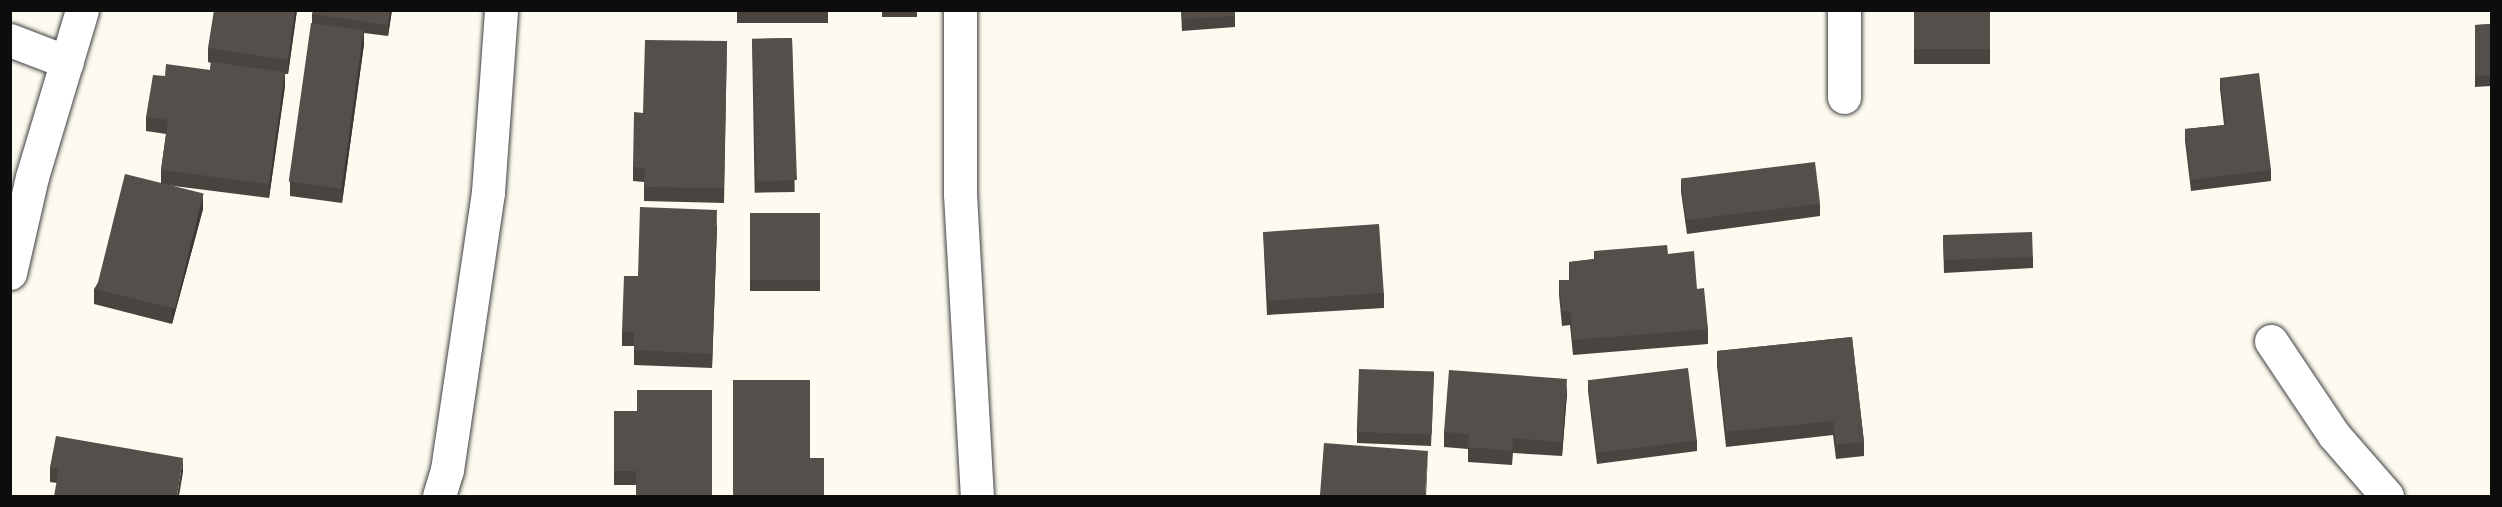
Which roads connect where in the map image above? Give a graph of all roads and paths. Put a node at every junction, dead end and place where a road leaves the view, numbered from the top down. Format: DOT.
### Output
graph roads {
  1 [pos="82,10"];
  2 [pos="501,10"];
  3 [pos="960,10"];
  4 [pos="1845,10"];
  5 [pos="10,40"];
  6 [pos="67,62"];
  7 [pos="1844,98"];
  8 [pos="10,273"];
  9 [pos="2271,341"];
  10 [pos="439,496"];
  11 [pos="977,496"];
  12 [pos="2387,496"];
  1 -- 6 [label="street"];
  2 -- 10 [label="street"];
  3 -- 11 [label="street"];
  4 -- 7 [label="street"];
  5 -- 6 [label="street"];
  6 -- 8 [label="street"];
  9 -- 12 [label="street"];
}
